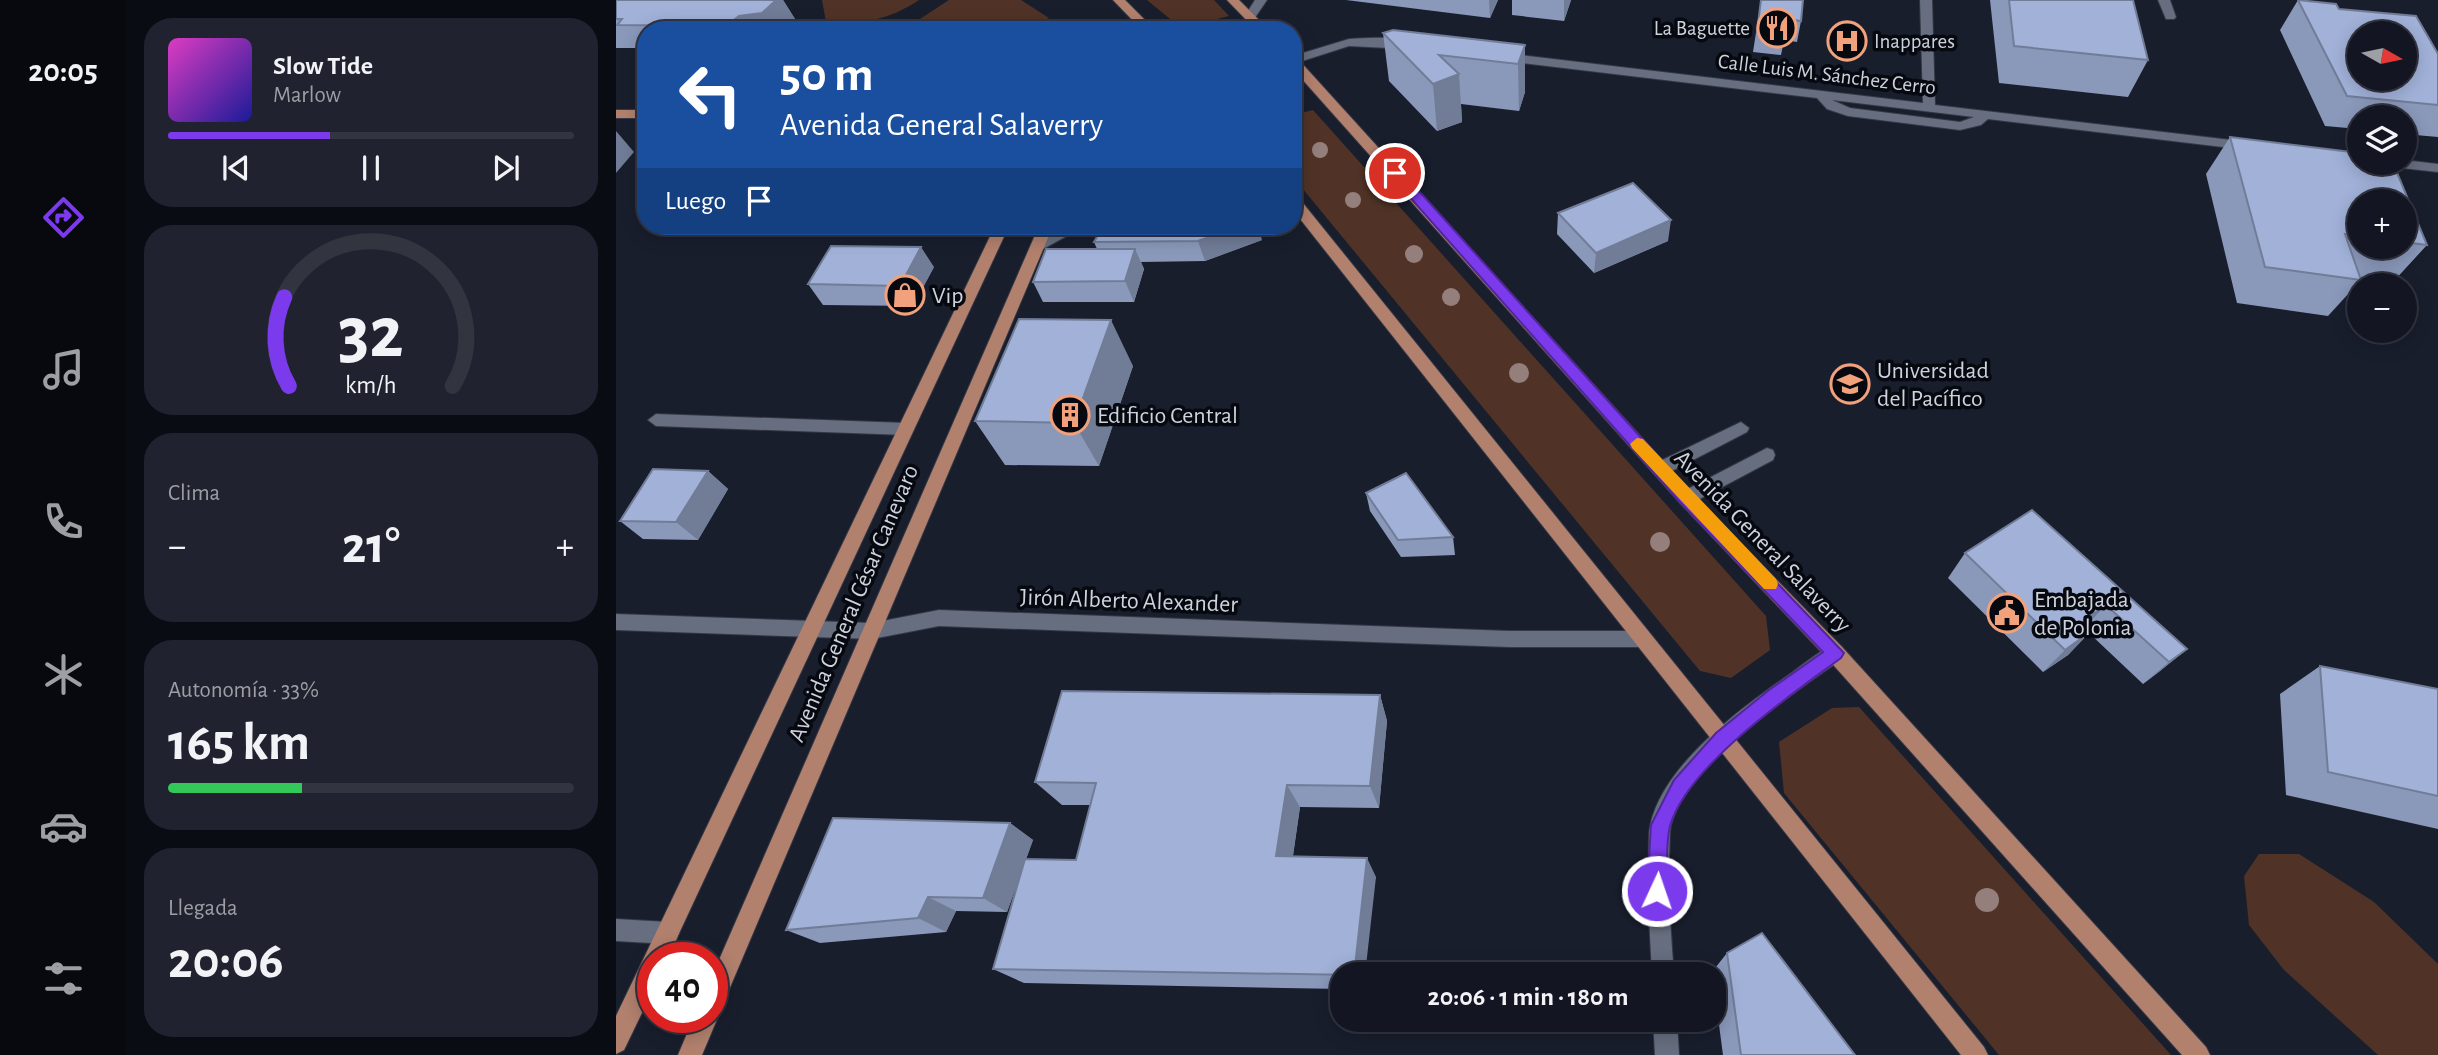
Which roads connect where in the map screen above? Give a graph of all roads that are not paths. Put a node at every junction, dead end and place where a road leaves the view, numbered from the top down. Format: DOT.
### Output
graph roads {
  1 [pos="1119,0"];
  2 [pos="1233,0"];
  3 [pos="1261,0"];
  4 [pos="1926,0"];
  5 [pos="2164,0"];
  6 [pos="1131,12"];
  7 [pos="1250,17"];
  8 [pos="2170,17"];
  9 [pos="1131,21"];
  10 [pos="1140,21"];
  11 [pos="1254,21"];
  12 [pos="1420,47"];
  13 [pos="1489,55"];
  14 [pos="1302,57"];
  15 [pos="1302,71"];
  16 [pos="1818,94"];
  17 [pos="1929,108"];
  18 [pos="616,114"];
  19 [pos="637,114"];
  20 [pos="1985,115"];
  21 [pos="2266,148"];
  22 [pos="2417,166"];
  23 [pos="2438,168"];
  24 [pos="1302,216"];
  25 [pos="998,235"];
  26 [pos="1042,235"];
  27 [pos="1060,235"];
  28 [pos="1038,246"];
  29 [pos="656,420"];
  30 [pos="1741,428"];
  31 [pos="906,429"];
  32 [pos="1767,455"];
  33 [pos="1660,469"];
  34 [pos="1686,498"];
  35 [pos="616,622"];
  36 [pos="812,629"];
  37 [pos="872,631"];
  38 [pos="1641,639"];
  39 [pos="1835,653"];
  40 [pos="1722,740"];
  41 [pos="616,930"];
  42 [pos="668,933"];
  43 [pos="664,942"];
  44 [pos="1662,962"];
  45 [pos="728,966"];
  46 [pos="637,998"];
  47 [pos="1666,1032"];
  48 [pos="699,1033"];
  49 [pos="616,1042"];
  50 [pos="690,1055"];
  51 [pos="1667,1055"];
  52 [pos="1976,1055"];
  53 [pos="2198,1055"];
  1 -- 6 [label="main road"];
  2 -- 7 [label="main road"];
  3 -- 7 [label="street"];
  4 -- 17 [label="street"];
  5 -- 8 [label="street"];
  6 -- 9 [label="main road"];
  6 -- 10 [label="main road"];
  7 -- 11 [label="main road"];
  12 -- 14 [label="street"];
  13 -- 16 [label="street, Calle Luis M. Sánchez Cerro"];
  15 -- 33 [label="main road, Avenida General Salaverry"];
  16 -- 17 [label="street, Calle Luis M. Sánchez Cerro"];
  16 -- 20 [label="street"];
  17 -- 20 [label="street, Calle Luis M. Sánchez Cerro"];
  18 -- 19 [label="main road"];
  20 -- 21 [label="street, Calle Luis M. Sánchez Cerro"];
  22 -- 23 [label="street"];
  24 -- 38 [label="main road"];
  25 -- 31 [label="main road, Avenida General César Canevaro"];
  26 -- 28 [label="main road, Avenida General César Canevaro"];
  27 -- 28 [label="street"];
  28 -- 37 [label="main road, Avenida General César Canevaro"];
  29 -- 31 [label="street"];
  30 -- 33 [label="street"];
  31 -- 36 [label="main road, Avenida General César Canevaro"];
  32 -- 34 [label="street"];
  33 -- 34 [label="main road, Avenida General Salaverry"];
  34 -- 39 [label="main road, Avenida General Salaverry"];
  35 -- 36 [label="street, Jirón Alberto Alexander"];
  36 -- 37 [label="street, Jirón Alberto Alexander"];
  36 -- 42 [label="main road, Avenida General César Canevaro"];
  37 -- 38 [label="street, Jirón Alberto Alexander"];
  37 -- 45 [label="main road, Avenida General César Canevaro"];
  38 -- 40 [label="main road"];
  39 -- 40 [label="street"];
  39 -- 53 [label="main road, Avenida General Salaverry"];
  40 -- 44 [label="street"];
  40 -- 52 [label="main road"];
  41 -- 42 [label="street"];
  42 -- 43 [label="main road, Avenida General César Canevaro"];
  46 -- 49 [label="main road"];
  47 -- 51 [label="street"];
  48 -- 50 [label="main road"];
}
